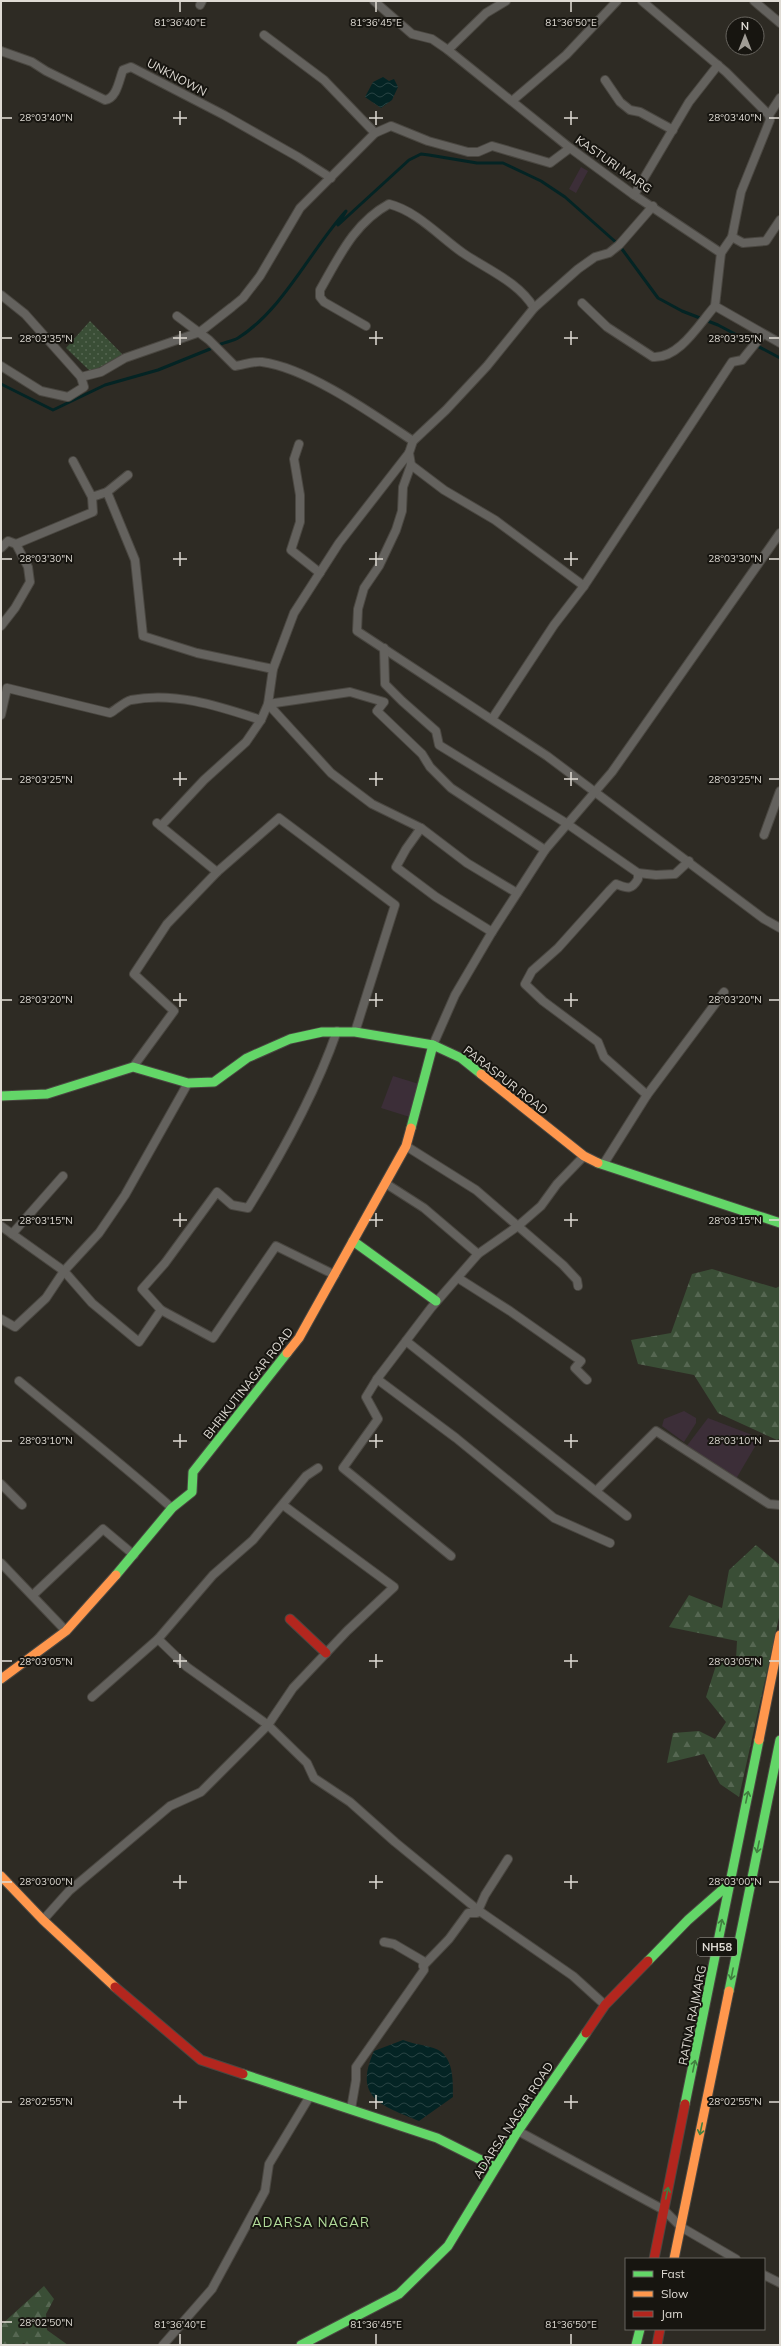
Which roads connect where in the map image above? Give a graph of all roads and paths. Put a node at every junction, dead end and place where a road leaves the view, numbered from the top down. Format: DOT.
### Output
graph roads {
  1 [pos="374,1"];
  2 [pos="506,1"];
  3 [pos="617,1"];
  4 [pos="642,1"];
  5 [pos="754,1"];
  6 [pos="780,23"];
  7 [pos="264,35"];
  8 [pos="448,50"];
  9 [pos="1,51"];
  10 [pos="718,65"];
  11 [pos="605,80"];
  12 [pos="780,98"];
  13 [pos="512,101"];
  14 [pos="769,115"];
  15 [pos="673,130"];
  16 [pos="375,133"];
  17 [pos="570,148"];
  18 [pos="331,178"];
  19 [pos="634,195"];
  20 [pos="653,206"];
  21 [pos="780,220"];
  22 [pos="732,237"];
  23 [pos="721,253"];
  24 [pos="1,295"];
  25 [pos="582,303"];
  26 [pos="715,306"];
  27 [pos="534,308"];
  28 [pos="177,316"];
  29 [pos="366,326"];
  30 [pos="200,332"];
  31 [pos="763,334"];
  32 [pos="780,343"];
  33 [pos="1,366"];
  34 [pos="81,377"];
  35 [pos="413,441"];
  36 [pos="299,444"];
  37 [pos="409,453"];
  38 [pos="73,461"];
  39 [pos="411,465"];
  40 [pos="128,475"];
  41 [pos="107,492"];
  42 [pos="92,497"];
  43 [pos="780,533"];
  44 [pos="16,544"];
  45 [pos="1,548"];
  46 [pos="320,573"];
  47 [pos="584,586"];
  48 [pos="1,626"];
  49 [pos="384,648"];
  50 [pos="274,669"];
  51 [pos="268,704"];
  52 [pos="1,715"];
  53 [pos="492,719"];
  54 [pos="261,720"];
  55 [pos="780,791"];
  56 [pos="593,792"];
  57 [pos="566,823"];
  58 [pos="421,828"];
  59 [pos="764,835"];
  60 [pos="545,850"];
  61 [pos="689,862"];
  62 [pos="217,872"];
  63 [pos="638,873"];
  64 [pos="517,893"];
  65 [pos="780,928"];
  66 [pos="492,932"];
  67 [pos="724,992"];
  68 [pos="337,1031"];
  69 [pos="355,1032"];
  70 [pos="433,1045"];
  71 [pos="132,1067"];
  72 [pos="188,1083"];
  73 [pos="648,1095"];
  74 [pos="1,1096"];
  75 [pos="406,1146"];
  76 [pos="584,1156"];
  77 [pos="603,1165"];
  78 [pos="63,1176"];
  79 [pos="385,1183"];
  80 [pos="780,1223"];
  81 [pos="1,1226"];
  82 [pos="518,1226"];
  83 [pos="12,1234"];
  84 [pos="353,1241"];
  85 [pos="478,1254"];
  86 [pos="64,1271"];
  87 [pos="335,1274"];
  88 [pos="458,1278"];
  89 [pos="578,1286"];
  90 [pos="436,1302"];
  91 [pos="161,1310"];
  92 [pos="1,1319"];
  93 [pos="406,1340"];
  94 [pos="377,1379"];
  95 [pos="587,1380"];
  96 [pos="19,1381"];
  97 [pos="318,1468"];
  98 [pos="1,1484"];
  99 [pos="596,1491"];
  100 [pos="22,1505"];
  101 [pos="283,1505"];
  102 [pos="780,1505"];
  103 [pos="172,1508"];
  104 [pos="627,1516"];
  105 [pos="610,1543"];
  106 [pos="134,1554"];
  107 [pos="451,1556"];
  108 [pos="1,1563"];
  109 [pos="33,1594"];
  110 [pos="290,1619"];
  111 [pos="66,1631"];
  112 [pos="780,1634"];
  113 [pos="158,1639"];
  114 [pos="326,1653"];
  115 [pos="1,1679"];
  116 [pos="92,1697"];
  117 [pos="268,1726"];
  118 [pos="780,1741"];
  119 [pos="508,1859"];
  120 [pos="1,1877"];
  121 [pos="729,1884"];
  122 [pos="478,1910"];
  123 [pos="43,1920"];
  124 [pos="384,1942"];
  125 [pos="423,1966"];
  126 [pos="605,2005"];
  127 [pos="310,2096"];
  128 [pos="351,2109"];
  129 [pos="518,2131"];
  130 [pos="495,2167"];
  131 [pos="664,2210"];
  132 [pos="681,2227"];
  133 [pos="654,2258"];
  134 [pos="674,2258"];
  135 [pos="734,2258"];
  136 [pos="765,2276"];
  137 [pos="780,2283"];
  138 [pos="640,2330"];
  139 [pos="660,2330"];
  140 [pos="163,2345"];
  141 [pos="301,2345"];
  142 [pos="636,2345"];
  143 [pos="657,2345"];
  1 -- 8 [label="street, KASTURI MARG"];
  2 -- 8 [label="street"];
  3 -- 13 [label="street"];
  4 -- 10 [label="street"];
  5 -- 6 [label="street"];
  7 -- 16 [label="street"];
  8 -- 13 [label="street, KASTURI MARG"];
  9 -- 18 [label="street, UNKNOWN"];
  10 -- 14 [label="street"];
  10 -- 15 [label="street"];
  11 -- 15 [label="street"];
  12 -- 14 [label="street"];
  13 -- 17 [label="street, KASTURI MARG"];
  14 -- 22 [label="street"];
  15 -- 19 [label="street"];
  16 -- 17 [label="street"];
  16 -- 18 [label="street"];
  17 -- 19 [label="street, KASTURI MARG"];
  18 -- 30 [label="street"];
  19 -- 20 [label="street, KASTURI MARG"];
  20 -- 23 [label="street, KASTURI MARG"];
  20 -- 27 [label="street"];
  21 -- 22 [label="street"];
  22 -- 23 [label="street"];
  23 -- 26 [label="street"];
  24 -- 34 [label="street"];
  25 -- 26 [label="street"];
  26 -- 31 [label="street"];
  27 -- 29 [label="street"];
  27 -- 35 [label="street"];
  28 -- 30 [label="street"];
  30 -- 34 [label="street"];
  30 -- 35 [label="street"];
  31 -- 32 [label="street"];
  31 -- 47 [label="street"];
  33 -- 34 [label="street"];
  35 -- 37 [label="street"];
  36 -- 46 [label="street"];
  37 -- 39 [label="street"];
  37 -- 46 [label="street"];
  38 -- 42 [label="street"];
  39 -- 47 [label="street"];
  39 -- 49 [label="street"];
  40 -- 41 [label="street"];
  41 -- 42 [label="street"];
  41 -- 50 [label="street"];
  42 -- 44 [label="street"];
  43 -- 56 [label="street"];
  44 -- 45 [label="street"];
  44 -- 48 [label="street"];
  46 -- 50 [label="street"];
  47 -- 53 [label="street"];
  49 -- 53 [label="street"];
  49 -- 57 [label="street"];
  50 -- 51 [label="street"];
  51 -- 54 [label="street"];
  51 -- 58 [label="street"];
  51 -- 60 [label="street"];
  52 -- 54 [label="street"];
  53 -- 56 [label="street"];
  54 -- 62 [label="street"];
  55 -- 59 [label="street"];
  56 -- 57 [label="street"];
  56 -- 61 [label="street"];
  57 -- 60 [label="street"];
  57 -- 63 [label="street"];
  58 -- 64 [label="street"];
  58 -- 66 [label="street"];
  60 -- 64 [label="street"];
  61 -- 63 [label="street"];
  61 -- 65 [label="street"];
  62 -- 69 [label="street"];
  62 -- 71 [label="street"];
  63 -- 73 [label="street"];
  64 -- 66 [label="street"];
  66 -- 70 [label="street"];
  67 -- 73 [label="street"];
  68 -- 69 [label="main road, PARASPUR ROAD"];
  68 -- 72 [label="main road, PARASPUR ROAD"];
  68 -- 91 [label="street"];
  69 -- 70 [label="main road, PARASPUR ROAD"];
  70 -- 75 [label="main road, BHRIKUTINAGAR ROAD"];
  70 -- 76 [label="main road, PARASPUR ROAD"];
  71 -- 72 [label="main road, PARASPUR ROAD"];
  71 -- 74 [label="main road"];
  72 -- 86 [label="street"];
  73 -- 77 [label="street"];
  75 -- 79 [label="main road, BHRIKUTINAGAR ROAD"];
  75 -- 82 [label="street"];
  76 -- 77 [label="main road, PARASPUR ROAD"];
  76 -- 82 [label="street"];
  77 -- 80 [label="main road, PARASPUR ROAD"];
  78 -- 83 [label="street"];
  79 -- 84 [label="main road, BHRIKUTINAGAR ROAD"];
  79 -- 85 [label="street"];
  81 -- 83 [label="street"];
  82 -- 85 [label="street"];
  82 -- 89 [label="street"];
  83 -- 86 [label="street"];
  84 -- 87 [label="main road, BHRIKUTINAGAR ROAD"];
  84 -- 90 [label="main road"];
  85 -- 88 [label="street"];
  86 -- 91 [label="street"];
  86 -- 92 [label="street"];
  87 -- 91 [label="street"];
  87 -- 103 [label="main road, BHRIKUTINAGAR ROAD"];
  88 -- 90 [label="street"];
  88 -- 95 [label="street"];
  90 -- 93 [label="street"];
  93 -- 94 [label="street"];
  93 -- 99 [label="street"];
  94 -- 105 [label="street"];
  94 -- 107 [label="street"];
  96 -- 103 [label="street"];
  97 -- 101 [label="street"];
  98 -- 100 [label="street"];
  99 -- 102 [label="street"];
  99 -- 104 [label="street"];
  101 -- 113 [label="street"];
  101 -- 114 [label="street"];
  103 -- 106 [label="main road, BHRIKUTINAGAR ROAD"];
  106 -- 109 [label="street"];
  106 -- 111 [label="main road, BHRIKUTINAGAR ROAD"];
  108 -- 109 [label="street"];
  109 -- 111 [label="street"];
  110 -- 114 [label="main road"];
  111 -- 115 [label="main road, BHRIKUTINAGAR ROAD"];
  121 -- 112 [label="main road, RATNA RAJMARG / NH58, one-way"];
  113 -- 116 [label="street"];
  113 -- 117 [label="street"];
  114 -- 117 [label="street"];
  117 -- 122 [label="street"];
  117 -- 123 [label="street"];
  118 -- 132 [label="main road, NH58, one-way"];
  119 -- 122 [label="street"];
  120 -- 123 [label="main road"];
  121 -- 126 [label="main road, ADARSA NAGAR ROAD"];
  131 -- 121 [label="main road, RATNA RAJMARG / NH58, one-way"];
  122 -- 125 [label="street"];
  122 -- 126 [label="street"];
  123 -- 127 [label="main road"];
  124 -- 125 [label="street"];
  125 -- 128 [label="street"];
  126 -- 129 [label="main road, ADARSA NAGAR ROAD"];
  127 -- 128 [label="main road"];
  127 -- 140 [label="street"];
  128 -- 130 [label="main road"];
  129 -- 130 [label="main road, ADARSA NAGAR ROAD"];
  129 -- 131 [label="street"];
  130 -- 141 [label="main road, ADARSA NAGAR ROAD"];
  131 -- 132 [label="street"];
  131 -- 133 [label="main road, RATNA RAJMARG / NH58"];
  132 -- 134 [label="main road, NH58"];
  132 -- 135 [label="street"];
  136 -- 137 [label="street"];
  138 -- 142 [label="main road"];
  139 -- 143 [label="main road"];
}
